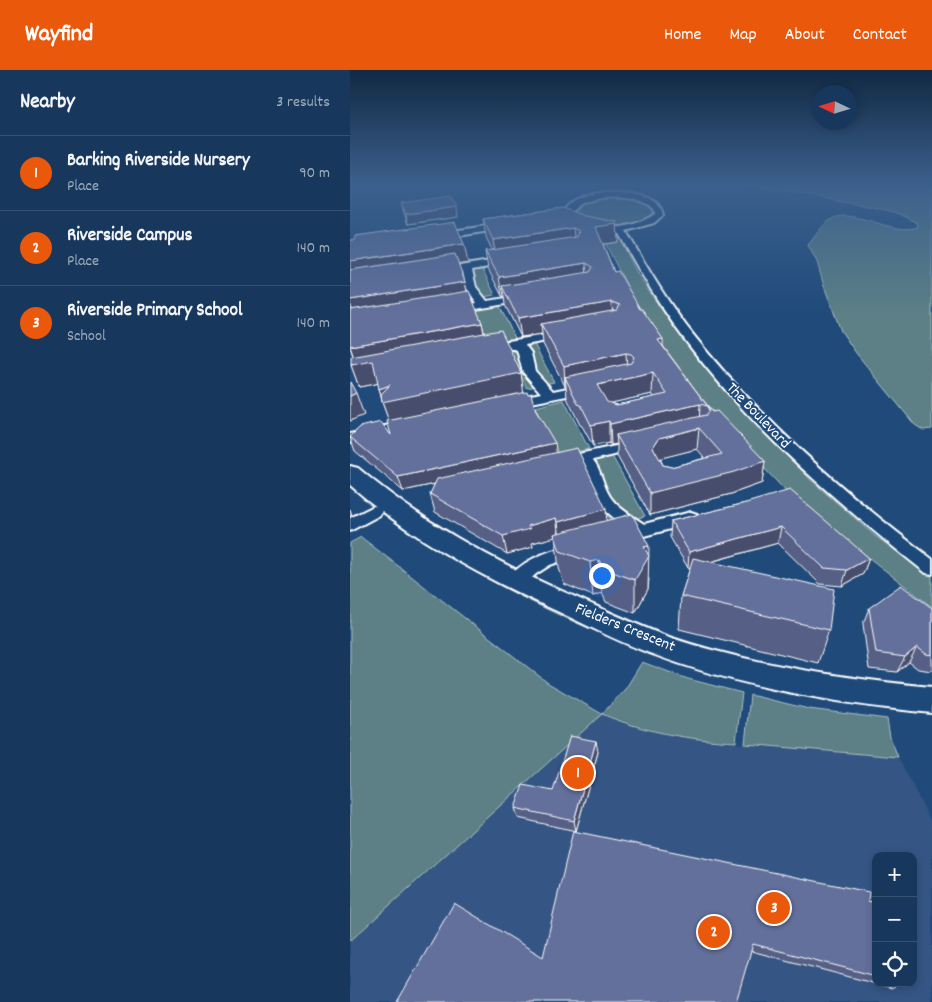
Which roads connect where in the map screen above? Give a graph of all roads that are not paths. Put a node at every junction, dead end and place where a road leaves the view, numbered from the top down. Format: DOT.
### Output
graph roads {
  1 [pos="492,228"];
  2 [pos="592,228"];
  3 [pos="628,228"];
  4 [pos="622,230"];
  5 [pos="425,238"];
  6 [pos="521,259"];
  7 [pos="466,267"];
  8 [pos="427,274"];
  9 [pos="541,295"];
  10 [pos="484,305"];
  11 [pos="446,311"];
  12 [pos="578,332"];
  13 [pos="512,344"];
  14 [pos="478,350"];
  15 [pos="596,386"];
  16 [pos="550,395"];
  17 [pos="502,405"];
  18 [pos="426,420"];
  19 [pos="350,438"];
  20 [pos="650,442"];
  21 [pos="582,458"];
  22 [pos="550,466"];
  23 [pos="350,473"];
  24 [pos="374,510"];
  25 [pos="705,514"];
  26 [pos="350,525"];
  27 [pos="641,531"];
  28 [pos="932,568"];
  29 [pos="516,582"];
  30 [pos="932,700"];
  1 -- 5 [label="street"];
  2 -- 4 [label="street"];
  3 -- 4 [label="street"];
  4 -- 28 [label="street, The Boulevard"];
  6 -- 7 [label="street"];
  7 -- 8 [label="street"];
  7 -- 10 [label="street"];
  9 -- 10 [label="street"];
  10 -- 11 [label="street"];
  12 -- 13 [label="street"];
  13 -- 14 [label="street"];
  13 -- 16 [label="street"];
  15 -- 16 [label="street"];
  16 -- 17 [label="street"];
  18 -- 19 [label="street"];
  20 -- 21 [label="street"];
  21 -- 22 [label="street"];
  21 -- 27 [label="street"];
  23 -- 29 [label="street, Fielders Crescent"];
  24 -- 26 [label="street"];
  25 -- 27 [label="street"];
  27 -- 29 [label="street"];
  29 -- 30 [label="street, Fielders Crescent"];
}
